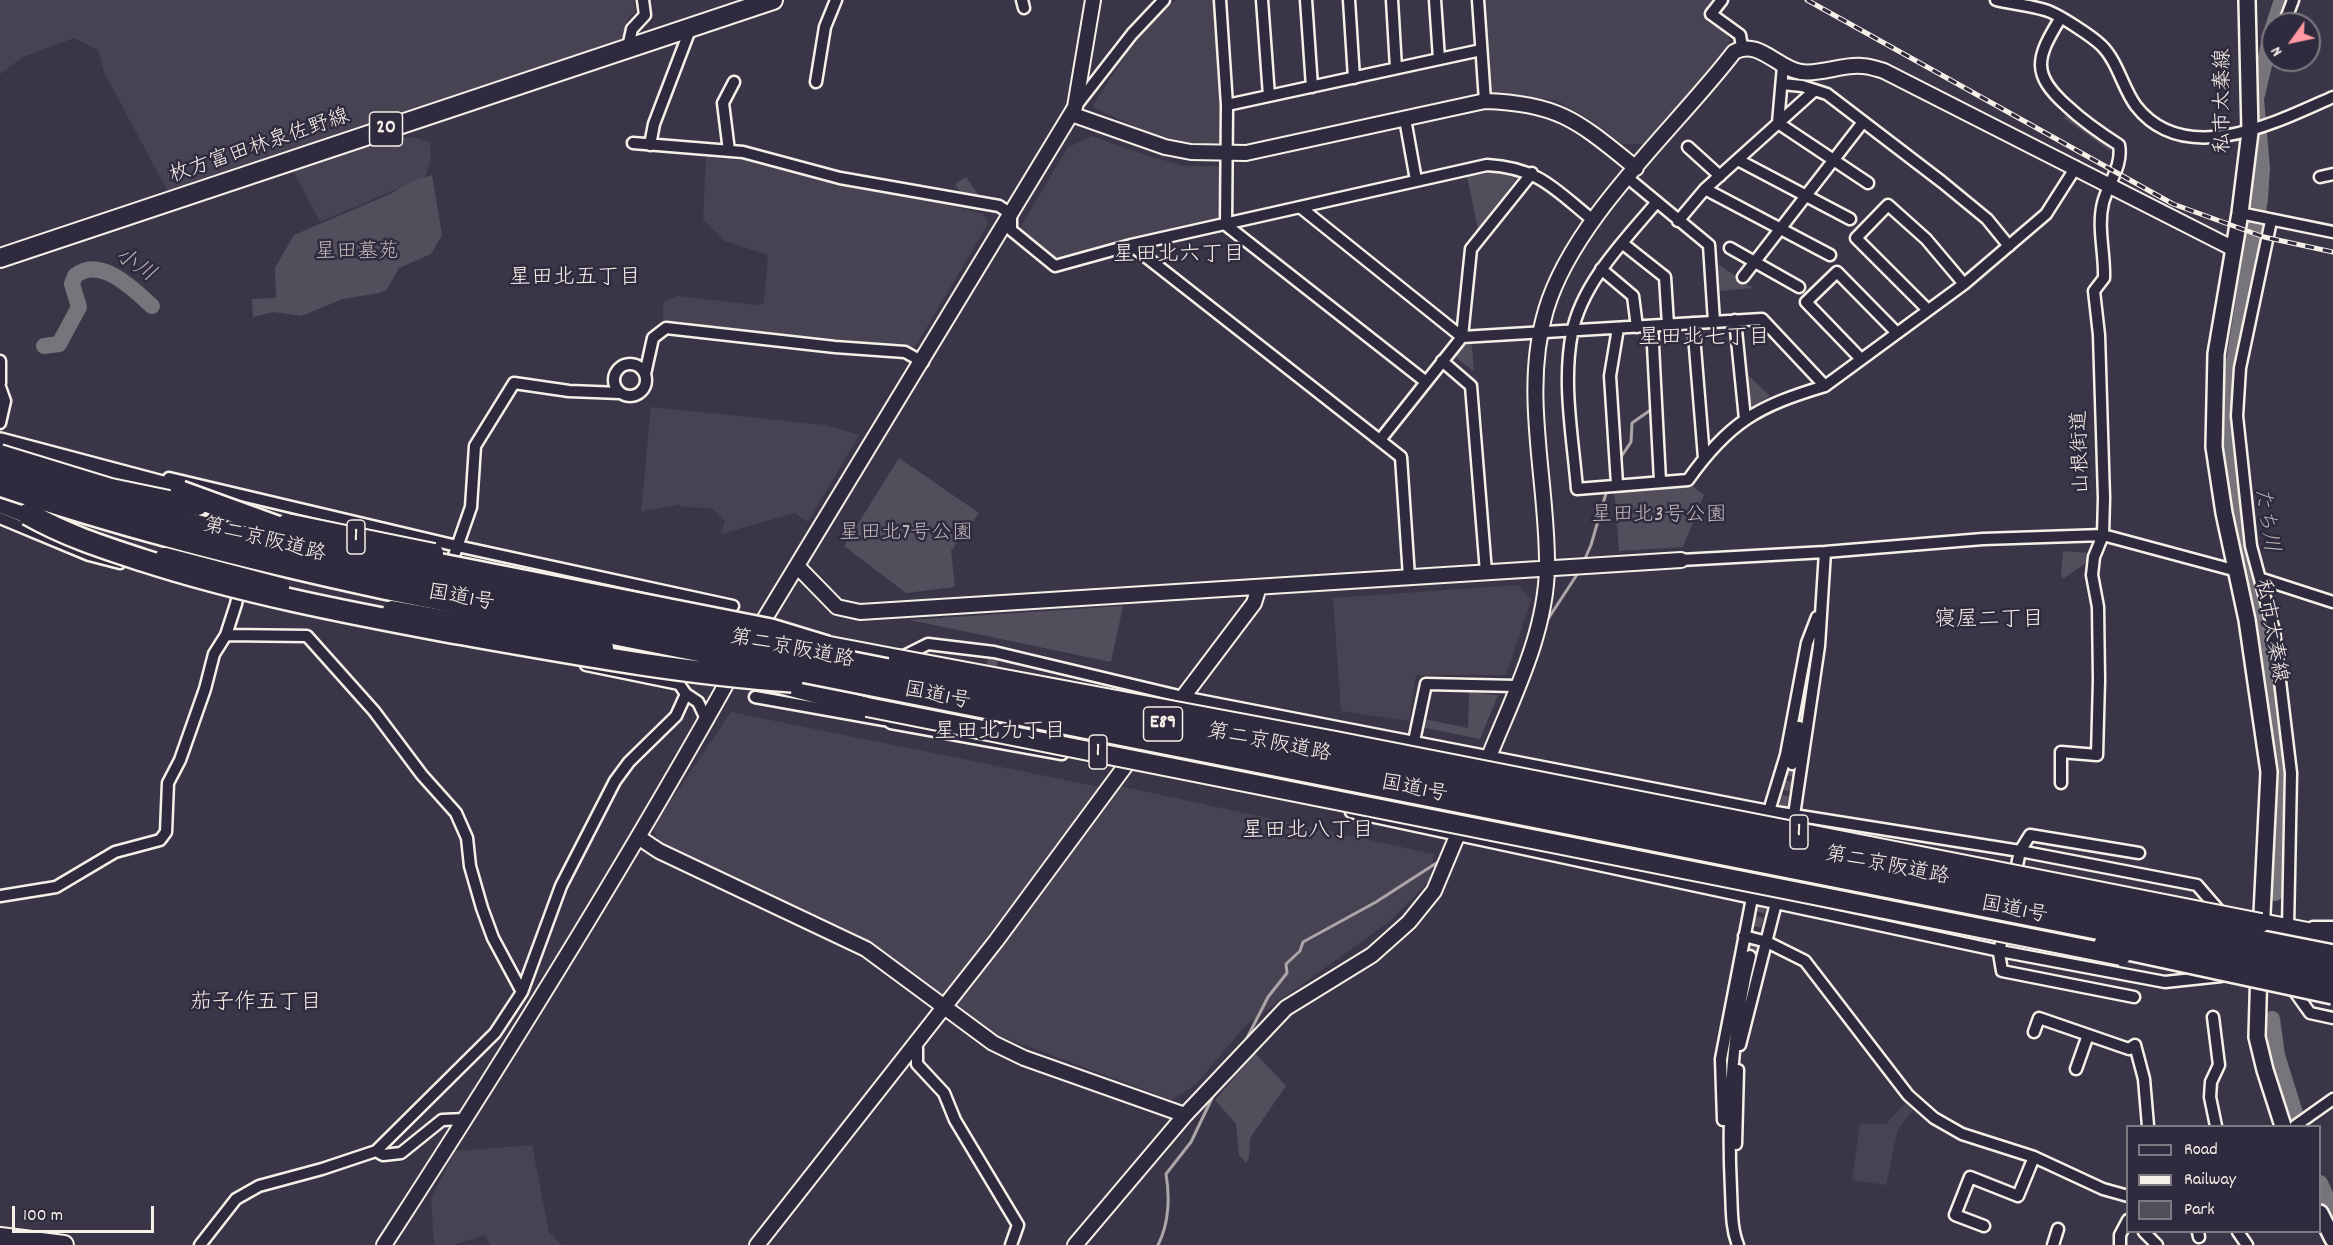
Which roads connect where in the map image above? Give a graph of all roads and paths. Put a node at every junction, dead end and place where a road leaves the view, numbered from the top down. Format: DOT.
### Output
graph roads {
  1 [pos="643,0"];
  2 [pos="773,0"];
  3 [pos="836,0"];
  4 [pos="1093,0"];
  5 [pos="1164,0"];
  6 [pos="1220,0"];
  7 [pos="1262,0"];
  8 [pos="1306,0"];
  9 [pos="1349,0"];
  10 [pos="1392,0"];
  11 [pos="1435,0"];
  12 [pos="1478,0"];
  13 [pos="1722,0"];
  14 [pos="1996,0"];
  15 [pos="2247,0"];
  16 [pos="2060,19"];
  17 [pos="691,27"];
  18 [pos="628,47"];
  19 [pos="1742,47"];
  20 [pos="1481,50"];
  21 [pos="1439,59"];
  22 [pos="1783,66"];
  23 [pos="1396,68"];
  24 [pos="1354,78"];
  25 [pos="734,82"];
  26 [pos="816,82"];
  27 [pos="1782,84"];
  28 [pos="1312,87"];
  29 [pos="1815,90"];
  30 [pos="1269,96"];
  31 [pos="2333,97"];
  32 [pos="1485,101"];
  33 [pos="1227,105"];
  34 [pos="1073,111"];
  35 [pos="1405,119"];
  36 [pos="1863,122"];
  37 [pos="1778,123"];
  38 [pos="2256,130"];
  39 [pos="633,143"];
  40 [pos="650,145"];
  41 [pos="1688,147"];
  42 [pos="729,151"];
  43 [pos="1228,153"];
  44 [pos="1835,159"];
  45 [pos="1738,160"];
  46 [pos="2076,167"];
  47 [pos="1532,173"];
  48 [pos="1632,173"];
  49 [pos="2333,174"];
  50 [pos="1720,176"];
  51 [pos="2320,177"];
  52 [pos="1416,180"];
  53 [pos="1868,183"];
  54 [pos="2111,184"];
  55 [pos="1705,189"];
  56 [pos="1806,196"];
  57 [pos="1656,203"];
  58 [pos="1300,207"];
  59 [pos="1011,214"];
  60 [pos="2243,214"];
  61 [pos="1850,219"];
  62 [pos="2267,220"];
  63 [pos="1594,221"];
  64 [pos="1678,221"];
  65 [pos="1226,225"];
  66 [pos="1780,229"];
  67 [pos="2333,232"];
  68 [pos="1622,243"];
  69 [pos="1131,245"];
  70 [pos="2009,246"];
  71 [pos="1730,248"];
  72 [pos="2232,248"];
  73 [pos="1830,255"];
  74 [pos="0,258"];
  75 [pos="1755,262"];
  76 [pos="1601,269"];
  77 [pos="1743,277"];
  78 [pos="1964,284"];
  79 [pos="1799,286"];
  80 [pos="1928,310"];
  81 [pos="1735,320"];
  82 [pos="1714,322"];
  83 [pos="1693,323"];
  84 [pos="1668,325"];
  85 [pos="1652,326"];
  86 [pos="1636,327"];
  87 [pos="1618,328"];
  88 [pos="1572,332"];
  89 [pos="1541,333"];
  90 [pos="1897,333"];
  91 [pos="1462,337"];
  92 [pos="1861,360"];
  93 [pos="0,361"];
  94 [pos="923,362"];
  95 [pos="1442,362"];
  96 [pos="645,374"];
  97 [pos="1426,382"];
  98 [pos="0,385"];
  99 [pos="1825,386"];
  100 [pos="620,393"];
  101 [pos="1745,419"];
  102 [pos="0,423"];
  103 [pos="0,435"];
  104 [pos="1380,440"];
  105 [pos="0,444"];
  106 [pos="0,454"];
  107 [pos="1704,458"];
  108 [pos="0,466"];
  109 [pos="1660,482"];
  110 [pos="1617,484"];
  111 [pos="0,485"];
  112 [pos="258,501"];
  113 [pos="0,502"];
  114 [pos="28,514"];
  115 [pos="0,518"];
  116 [pos="2103,535"];
  117 [pos="457,546"];
  118 [pos="1825,552"];
  119 [pos="1681,560"];
  120 [pos="797,566"];
  121 [pos="1547,568"];
  122 [pos="576,570"];
  123 [pos="2237,571"];
  124 [pos="1486,572"];
  125 [pos="1409,577"];
  126 [pos="2262,579"];
  127 [pos="1259,587"];
  128 [pos="589,588"];
  129 [pos="238,596"];
  130 [pos="2333,602"];
  131 [pos="733,606"];
  132 [pos="1820,608"];
  133 [pos="757,632"];
  134 [pos="426,633"];
  135 [pos="226,635"];
  136 [pos="733,672"];
  137 [pos="895,673"];
  138 [pos="1516,686"];
  139 [pos="686,694"];
  140 [pos="755,697"];
  141 [pos="1183,697"];
  142 [pos="867,707"];
  143 [pos="886,720"];
  144 [pos="707,721"];
  145 [pos="1392,737"];
  146 [pos="1408,748"];
  147 [pos="1489,756"];
  148 [pos="1792,764"];
  149 [pos="1126,765"];
  150 [pos="2061,783"];
  151 [pos="1570,788"];
  152 [pos="1648,788"];
  153 [pos="1769,811"];
  154 [pos="1794,815"];
  155 [pos="1459,835"];
  156 [pos="638,837"];
  157 [pos="1751,850"];
  158 [pos="2020,851"];
  159 [pos="2139,853"];
  160 [pos="0,896"];
  161 [pos="1752,898"];
  162 [pos="1776,903"];
  163 [pos="2223,915"];
  164 [pos="2261,923"];
  165 [pos="2333,927"];
  166 [pos="2292,928"];
  167 [pos="1744,936"];
  168 [pos="2333,938"];
  169 [pos="1767,942"];
  170 [pos="2333,949"];
  171 [pos="2000,951"];
  172 [pos="1750,956"];
  173 [pos="2333,956"];
  174 [pos="2333,975"];
  175 [pos="2221,976"];
  176 [pos="2259,984"];
  177 [pos="522,992"];
  178 [pos="2295,992"];
  179 [pos="2333,993"];
  180 [pos="2134,997"];
  181 [pos="2333,998"];
  182 [pos="943,1007"];
  183 [pos="2213,1017"];
  184 [pos="2333,1018"];
  185 [pos="2034,1032"];
  186 [pos="2088,1035"];
  187 [pos="914,1045"];
  188 [pos="2076,1069"];
  189 [pos="2333,1099"];
  190 [pos="1185,1115"];
  191 [pos="465,1119"];
  192 [pos="2148,1125"];
  193 [pos="2216,1125"];
  194 [pos="2283,1125"];
  195 [pos="2296,1125"];
  196 [pos="376,1151"];
  197 [pos="2034,1157"];
  198 [pos="1731,1177"];
  199 [pos="2126,1196"];
  200 [pos="2321,1217"];
  201 [pos="2126,1222"];
  202 [pos="1984,1226"];
  203 [pos="2058,1229"];
  204 [pos="2145,1233"];
  205 [pos="0,1237"];
  206 [pos="2333,1239"];
  207 [pos="38,1243"];
  208 [pos="64,1245"];
  209 [pos="200,1245"];
  210 [pos="384,1245"];
  211 [pos="756,1245"];
  212 [pos="1011,1245"];
  213 [pos="1075,1245"];
  214 [pos="1738,1245"];
  215 [pos="2053,1245"];
  216 [pos="2120,1245"];
  217 [pos="2157,1245"];
  1 -- 18 [label="street"];
  2 -- 17 [label="main road, 枚方富田林泉佐野線 / 20"];
  3 -- 26 [label="street"];
  4 -- 34 [label="street"];
  5 -- 34 [label="street"];
  6 -- 33 [label="street"];
  7 -- 30 [label="street"];
  8 -- 28 [label="street"];
  9 -- 24 [label="street"];
  10 -- 23 [label="street"];
  11 -- 21 [label="street"];
  12 -- 20 [label="street"];
  13 -- 19 [label="street"];
  14 -- 16 [label="street"];
  15 -- 38 [label="main road, 私市太秦線"];
  16 -- 38 [label="street"];
  16 -- 54 [label="street"];
  17 -- 18 [label="main road, 枚方富田林泉佐野線 / 20"];
  17 -- 40 [label="street"];
  18 -- 74 [label="main road, 枚方富田林泉佐野線 / 20"];
  19 -- 22 [label="street"];
  19 -- 48 [label="street"];
  20 -- 21 [label="street"];
  20 -- 32 [label="street"];
  21 -- 23 [label="street"];
  22 -- 27 [label="street"];
  22 -- 46 [label="street"];
  23 -- 24 [label="street"];
  24 -- 28 [label="street"];
  25 -- 42 [label="street"];
  27 -- 29 [label="street"];
  27 -- 37 [label="street"];
  28 -- 30 [label="street"];
  29 -- 36 [label="street"];
  29 -- 37 [label="street"];
  30 -- 33 [label="street"];
  31 -- 38 [label="street"];
  32 -- 35 [label="street"];
  32 -- 48 [label="street"];
  33 -- 43 [label="street"];
  34 -- 43 [label="street"];
  34 -- 59 [label="street"];
  35 -- 43 [label="street"];
  35 -- 52 [label="street"];
  36 -- 44 [label="street"];
  36 -- 70 [label="street"];
  37 -- 44 [label="street"];
  37 -- 45 [label="street"];
  38 -- 60 [label="main road, 私市太秦線"];
  39 -- 40 [label="street"];
  40 -- 42 [label="street"];
  41 -- 50 [label="street"];
  42 -- 59 [label="street"];
  43 -- 65 [label="street"];
  44 -- 53 [label="street"];
  44 -- 56 [label="street"];
  45 -- 50 [label="street"];
  45 -- 56 [label="street"];
  46 -- 54 [label="street"];
  46 -- 70 [label="street"];
  47 -- 52 [label="street"];
  47 -- 63 [label="street"];
  47 -- 91 [label="street"];
  48 -- 57 [label="street"];
  48 -- 63 [label="street"];
  49 -- 51 [label="street"];
  50 -- 55 [label="street"];
  52 -- 58 [label="street"];
  54 -- 72 [label="street"];
  54 -- 116 [label="street, 山根街道"];
  55 -- 64 [label="street"];
  55 -- 66 [label="street"];
  56 -- 61 [label="street"];
  56 -- 66 [label="street"];
  57 -- 64 [label="street"];
  57 -- 68 [label="street"];
  58 -- 65 [label="street"];
  58 -- 91 [label="street"];
  59 -- 69 [label="street"];
  59 -- 94 [label="street"];
  60 -- 62 [label="street"];
  60 -- 72 [label="main road, 私市太秦線"];
  62 -- 67 [label="street"];
  62 -- 126 [label="street"];
  63 -- 89 [label="street"];
  64 -- 82 [label="street"];
  65 -- 69 [label="street"];
  65 -- 97 [label="street"];
  66 -- 73 [label="street"];
  66 -- 75 [label="street"];
  68 -- 76 [label="street"];
  68 -- 84 [label="street"];
  69 -- 104 [label="street"];
  70 -- 78 [label="street"];
  71 -- 75 [label="street"];
  72 -- 123 [label="main road, 私市太秦線"];
  75 -- 77 [label="street"];
  75 -- 79 [label="street"];
  76 -- 86 [label="street"];
  76 -- 88 [label="street"];
  78 -- 80 [label="street"];
  78 -- 80 [label="street"];
  80 -- 90 [label="street"];
  81 -- 82 [label="street"];
  81 -- 99 [label="street"];
  81 -- 101 [label="street"];
  82 -- 83 [label="street"];
  83 -- 84 [label="street"];
  83 -- 107 [label="street"];
  84 -- 85 [label="street"];
  85 -- 86 [label="street"];
  85 -- 109 [label="street"];
  86 -- 87 [label="street"];
  87 -- 88 [label="street"];
  87 -- 110 [label="street"];
  88 -- 89 [label="street"];
  88 -- 110 [label="street"];
  89 -- 91 [label="street"];
  89 -- 121 [label="street"];
  90 -- 92 [label="street"];
  90 -- 92 [label="street"];
  91 -- 95 [label="street"];
  92 -- 99 [label="street"];
  93 -- 98 [label="street"];
  94 -- 96 [label="street"];
  94 -- 120 [label="street"];
  95 -- 97 [label="street"];
  95 -- 124 [label="street"];
  96 -- 100 [label="street"];
  96 -- 100 [label="street"];
  97 -- 104 [label="street"];
  98 -- 102 [label="street"];
  99 -- 101 [label="street"];
  100 -- 117 [label="street"];
  101 -- 107 [label="street"];
  103 -- 112 [label="street"];
  104 -- 125 [label="street"];
  105 -- 137 [label="highway, bridge"];
  106 -- 128 [label="main road, 国道1号 / 1, bridge"];
  107 -- 109 [label="street"];
  108 -- 137 [label="highway, 第二京阪道路 / E89, bridge"];
  109 -- 110 [label="street"];
  111 -- 137 [label="highway, 第二京阪道路 / E89, bridge"];
  112 -- 117 [label="street"];
  112 -- 129 [label="street"];
  113 -- 114 [label="main road, 国道1号 / 1"];
  114 -- 136 [label="main road, 国道1号 / 1, bridge"];
  114 -- 137 [label="highway, bridge"];
  115 -- 129 [label="street"];
  116 -- 118 [label="street"];
  116 -- 123 [label="street"];
  116 -- 150 [label="street, 山根街道"];
  117 -- 122 [label="street"];
  117 -- 134 [label="street"];
  118 -- 119 [label="street"];
  118 -- 132 [label="street"];
  119 -- 121 [label="street"];
  120 -- 127 [label="street"];
  120 -- 133 [label="street"];
  121 -- 124 [label="street"];
  121 -- 138 [label="street"];
  122 -- 128 [label="street"];
  122 -- 131 [label="street"];
  123 -- 164 [label="main road, 私市太秦線"];
  124 -- 125 [label="street"];
  125 -- 127 [label="street"];
  126 -- 130 [label="street"];
  126 -- 166 [label="street"];
  127 -- 141 [label="street"];
  128 -- 133 [label="main road, 国道1号 / 1, bridge"];
  129 -- 134 [label="street"];
  129 -- 135 [label="street"];
  132 -- 148 [label="street"];
  132 -- 153 [label="street"];
  132 -- 154 [label="street"];
  133 -- 136 [label="street"];
  133 -- 137 [label="main road, 国道1号 / 1"];
  134 -- 139 [label="street"];
  135 -- 160 [label="street"];
  135 -- 177 [label="street"];
  136 -- 142 [label="main road, 国道1号 / 1"];
  136 -- 144 [label="street"];
  137 -- 141 [label="street"];
  137 -- 146 [label="main road, 国道1号 / 1, bridge"];
  137 -- 157 [label="highway, 第二京阪道路 / E89, bridge"];
  138 -- 146 [label="street"];
  138 -- 147 [label="street"];
  139 -- 144 [label="street"];
  139 -- 177 [label="street"];
  140 -- 143 [label="street"];
  141 -- 145 [label="street"];
  142 -- 143 [label="street"];
  142 -- 175 [label="main road, 国道1号 / 1, bridge"];
  143 -- 149 [label="street"];
  144 -- 156 [label="street"];
  145 -- 146 [label="street"];
  145 -- 146 [label="street"];
  146 -- 147 [label="street"];
  146 -- 151 [label="main road, 国道1号 / 1, bridge"];
  147 -- 152 [label="street"];
  147 -- 155 [label="street"];
  149 -- 155 [label="street"];
  149 -- 182 [label="street"];
  151 -- 152 [label="street"];
  151 -- 163 [label="main road, 国道1号 / 1, bridge"];
  152 -- 153 [label="street"];
  153 -- 154 [label="street"];
  154 -- 158 [label="street"];
  155 -- 161 [label="street"];
  155 -- 190 [label="street"];
  156 -- 182 [label="street"];
  156 -- 191 [label="street"];
  157 -- 170 [label="highway, bridge"];
  157 -- 173 [label="highway, 第二京阪道路 / E89, bridge"];
  157 -- 174 [label="highway, 第二京阪道路 / E89, bridge"];
  157 -- 179 [label="highway, bridge"];
  158 -- 159 [label="street"];
  158 -- 163 [label="street"];
  158 -- 171 [label="street"];
  161 -- 162 [label="street"];
  161 -- 167 [label="street"];
  162 -- 169 [label="street"];
  162 -- 171 [label="street"];
  163 -- 164 [label="main road, 国道1号 / 1, bridge"];
  164 -- 166 [label="main road, 国道1号 / 1"];
  164 -- 176 [label="main road, 私市太秦線"];
  165 -- 166 [label="street"];
  166 -- 168 [label="main road, 国道1号 / 1"];
  167 -- 169 [label="street"];
  167 -- 198 [label="street"];
  169 -- 197 [label="street"];
  169 -- 198 [label="street"];
  171 -- 175 [label="street"];
  171 -- 180 [label="street"];
  172 -- 198 [label="street"];
  175 -- 176 [label="main road, 国道1号 / 1"];
  176 -- 178 [label="main road, 国道1号 / 1"];
  176 -- 194 [label="main road, 私市太秦線"];
  177 -- 196 [label="street"];
  178 -- 181 [label="main road, 国道1号 / 1"];
  178 -- 184 [label="street"];
  182 -- 187 [label="street"];
  182 -- 190 [label="street"];
  183 -- 193 [label="street"];
  185 -- 186 [label="street"];
  186 -- 188 [label="street"];
  186 -- 192 [label="street"];
  187 -- 211 [label="street"];
  187 -- 212 [label="street"];
  189 -- 195 [label="street"];
  190 -- 213 [label="street"];
  191 -- 196 [label="street"];
  191 -- 210 [label="street"];
  196 -- 209 [label="street"];
  197 -- 199 [label="street"];
  197 -- 202 [label="street"];
  198 -- 214 [label="street"];
  200 -- 206 [label="main road"];
  201 -- 216 [label="street"];
  203 -- 215 [label="street"];
  204 -- 217 [label="street"];
  205 -- 207 [label="main road"];
  207 -- 208 [label="main road"];
}
